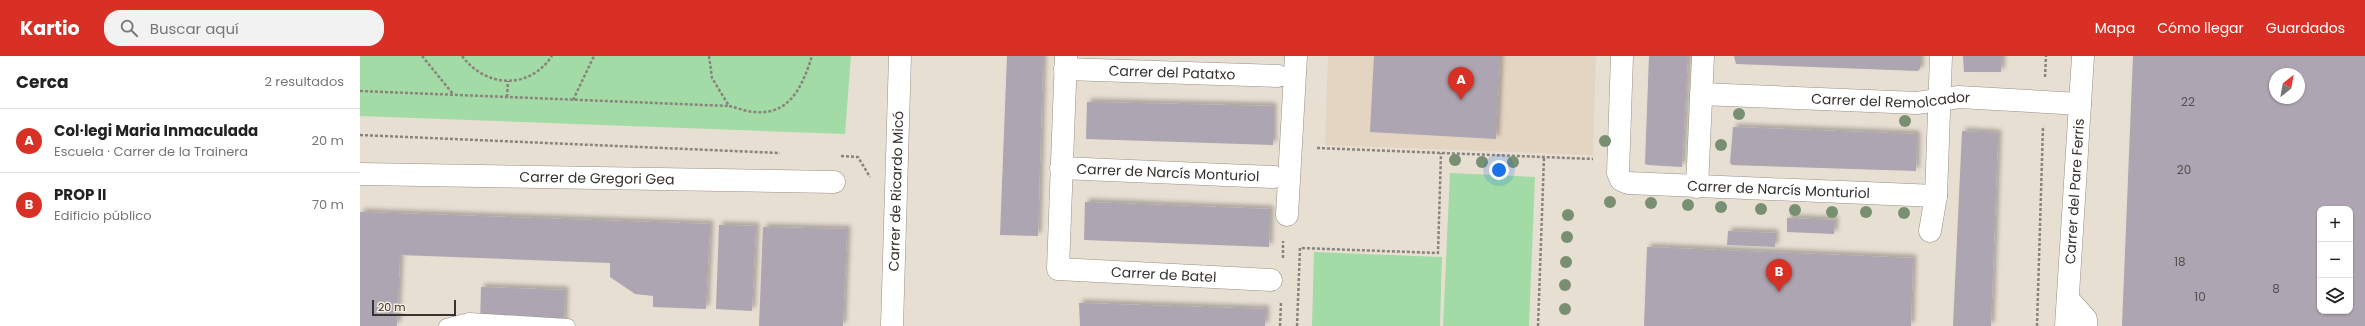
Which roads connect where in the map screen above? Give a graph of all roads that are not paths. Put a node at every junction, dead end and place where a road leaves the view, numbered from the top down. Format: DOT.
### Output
graph roads {
  1 [pos="900,56"];
  2 [pos="1296,56"];
  3 [pos="1622,56"];
  4 [pos="1703,56"];
  5 [pos="1941,56"];
  6 [pos="2083,56"];
  7 [pos="1066,63"];
  8 [pos="1278,76"];
  9 [pos="1701,94"];
  10 [pos="1939,100"];
  11 [pos="2080,104"];
  12 [pos="1062,168"];
  13 [pos="360,174"];
  14 [pos="1274,177"];
  15 [pos="834,182"];
  16 [pos="1697,187"];
  17 [pos="1936,196"];
  18 [pos="1287,214"];
  19 [pos="1930,231"];
  20 [pos="1271,280"];
  21 [pos="2068,300"];
  22 [pos="446,326"];
  23 [pos="568,326"];
  24 [pos="892,326"];
  25 [pos="2066,326"];
  26 [pos="2086,326"];
  1 -- 24 [label="street, Carrer de Ricardo Micó"];
  2 -- 18 [label="street"];
  3 -- 16 [label="street, Carrer de Narcís Monturiol"];
  4 -- 9 [label="street"];
  5 -- 10 [label="street"];
  6 -- 11 [label="street, Carrer del Pare Ferris"];
  7 -- 8 [label="street, Carrer del Patatxo"];
  7 -- 12 [label="street"];
  9 -- 10 [label="street, Carrer del Remolcador"];
  9 -- 16 [label="street"];
  10 -- 11 [label="street, Carrer del Remolcador"];
  10 -- 17 [label="street"];
  11 -- 21 [label="street, Carrer del Pare Ferris"];
  12 -- 14 [label="street, Carrer de Narcís Monturiol"];
  12 -- 20 [label="street, Carrer de Batel"];
  13 -- 15 [label="street, Carrer de Gregori Gea"];
  16 -- 17 [label="street, Carrer de Narcís Monturiol"];
  17 -- 19 [label="street"];
  21 -- 25 [label="street, Carrer del Pare Ferris"];
  21 -- 26 [label="street"];
  22 -- 23 [label="lane"];
}
